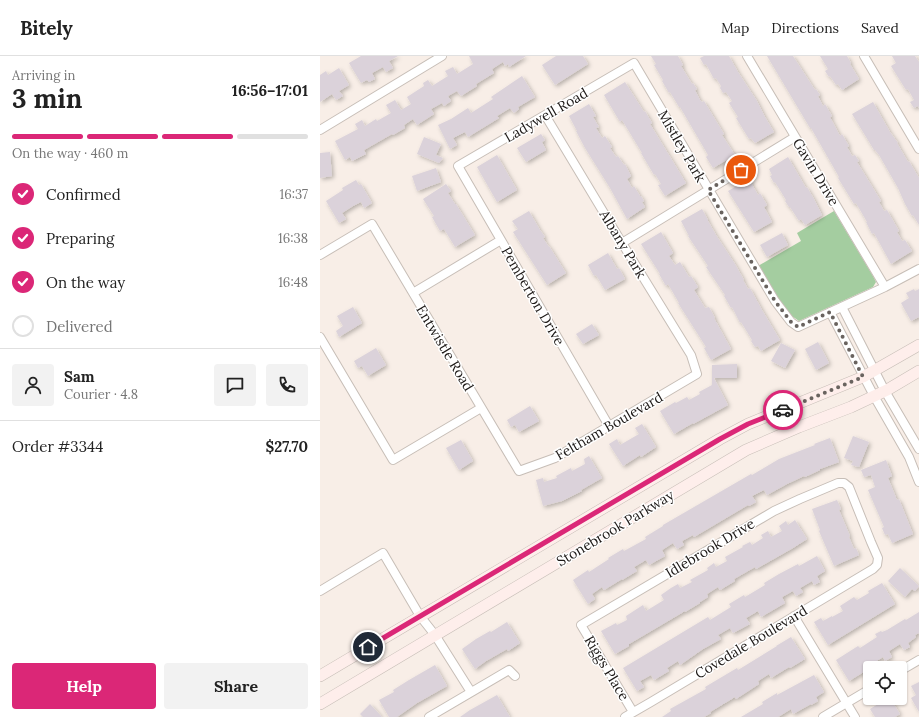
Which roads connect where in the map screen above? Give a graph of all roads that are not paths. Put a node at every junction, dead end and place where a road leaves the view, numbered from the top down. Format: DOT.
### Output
graph roads {
  1 [pos="442,56"];
  2 [pos="747,56"];
  3 [pos="864,56"];
  4 [pos="634,63"];
  5 [pos="545,115"];
  6 [pos="320,130"];
  7 [pos="795,137"];
  8 [pos="919,149"];
  9 [pos="458,166"];
  10 [pos="708,190"];
  11 [pos="501,240"];
  12 [pos="622,243"];
  13 [pos="320,255"];
  14 [pos="919,269"];
  15 [pos="885,287"];
  16 [pos="413,292"];
  17 [pos="842,307"];
  18 [pos="830,312"];
  19 [pos="320,337"];
  20 [pos="919,345"];
  21 [pos="874,371"];
  22 [pos="919,371"];
  23 [pos="698,374"];
  24 [pos="863,377"];
  25 [pos="885,391"];
  26 [pos="874,396"];
  27 [pos="481,408"];
  28 [pos="609,426"];
  29 [pos="919,449"];
  30 [pos="519,471"];
  31 [pos="919,482"];
  32 [pos="844,483"];
  33 [pos="320,591"];
  34 [pos="420,616"];
  35 [pos="794,616"];
  36 [pos="581,625"];
  37 [pos="435,635"];
  38 [pos="919,660"];
  39 [pos="907,667"];
  40 [pos="320,676"];
  41 [pos="515,676"];
  42 [pos="471,692"];
  43 [pos="863,693"];
  44 [pos="846,703"];
  45 [pos="320,704"];
  46 [pos="633,712"];
  47 [pos="430,717"];
  48 [pos="625,717"];
  49 [pos="823,717"];
  50 [pos="855,717"];
  1 -- 6 [label="street"];
  2 -- 7 [label="street, Gavin Drive"];
  3 -- 8 [label="street"];
  4 -- 5 [label="street, Ladywell Road"];
  4 -- 10 [label="street, Mistley Park"];
  5 -- 9 [label="street, Ladywell Road"];
  5 -- 12 [label="street, Albany Park"];
  7 -- 10 [label="street"];
  7 -- 15 [label="street, Gavin Drive"];
  9 -- 11 [label="street, Pemberton Drive"];
  10 -- 12 [label="street"];
  10 -- 18 [label="street, Mistley Park"];
  11 -- 16 [label="street"];
  11 -- 28 [label="street, Pemberton Drive"];
  12 -- 23 [label="street, Albany Park"];
  13 -- 16 [label="street, Entwistle Road"];
  14 -- 15 [label="street"];
  15 -- 17 [label="street"];
  16 -- 27 [label="street, Entwistle Road"];
  17 -- 18 [label="street"];
  17 -- 21 [label="street"];
  18 -- 24 [label="street"];
  19 -- 27 [label="street"];
  20 -- 21 [label="main road, Stonebrook Parkway"];
  21 -- 24 [label="main road, Stonebrook Parkway"];
  21 -- 25 [label="street"];
  22 -- 25 [label="main road, Stonebrook Parkway"];
  23 -- 28 [label="street, Feltham Boulevard"];
  24 -- 26 [label="street"];
  24 -- 34 [label="main road, Stonebrook Parkway"];
  25 -- 26 [label="main road, Stonebrook Parkway"];
  25 -- 29 [label="street"];
  26 -- 31 [label="street"];
  26 -- 37 [label="main road, Stonebrook Parkway"];
  27 -- 30 [label="street, Entwistle Road"];
  28 -- 30 [label="street, Feltham Boulevard"];
  32 -- 35 [label="street, Covedale Boulevard"];
  32 -- 36 [label="street, Idlebrook Drive"];
  33 -- 34 [label="street"];
  34 -- 37 [label="street"];
  34 -- 40 [label="main road, Stonebrook Parkway"];
  35 -- 44 [label="street"];
  35 -- 46 [label="street, Covedale Boulevard"];
  36 -- 46 [label="street, Riggs Place"];
  37 -- 42 [label="street"];
  37 -- 45 [label="main road, Stonebrook Parkway"];
  38 -- 39 [label="street"];
  41 -- 42 [label="street"];
  42 -- 47 [label="street"];
  43 -- 44 [label="street"];
  44 -- 49 [label="street"];
  44 -- 50 [label="street"];
  46 -- 48 [label="street, Covedale Boulevard"];
}
